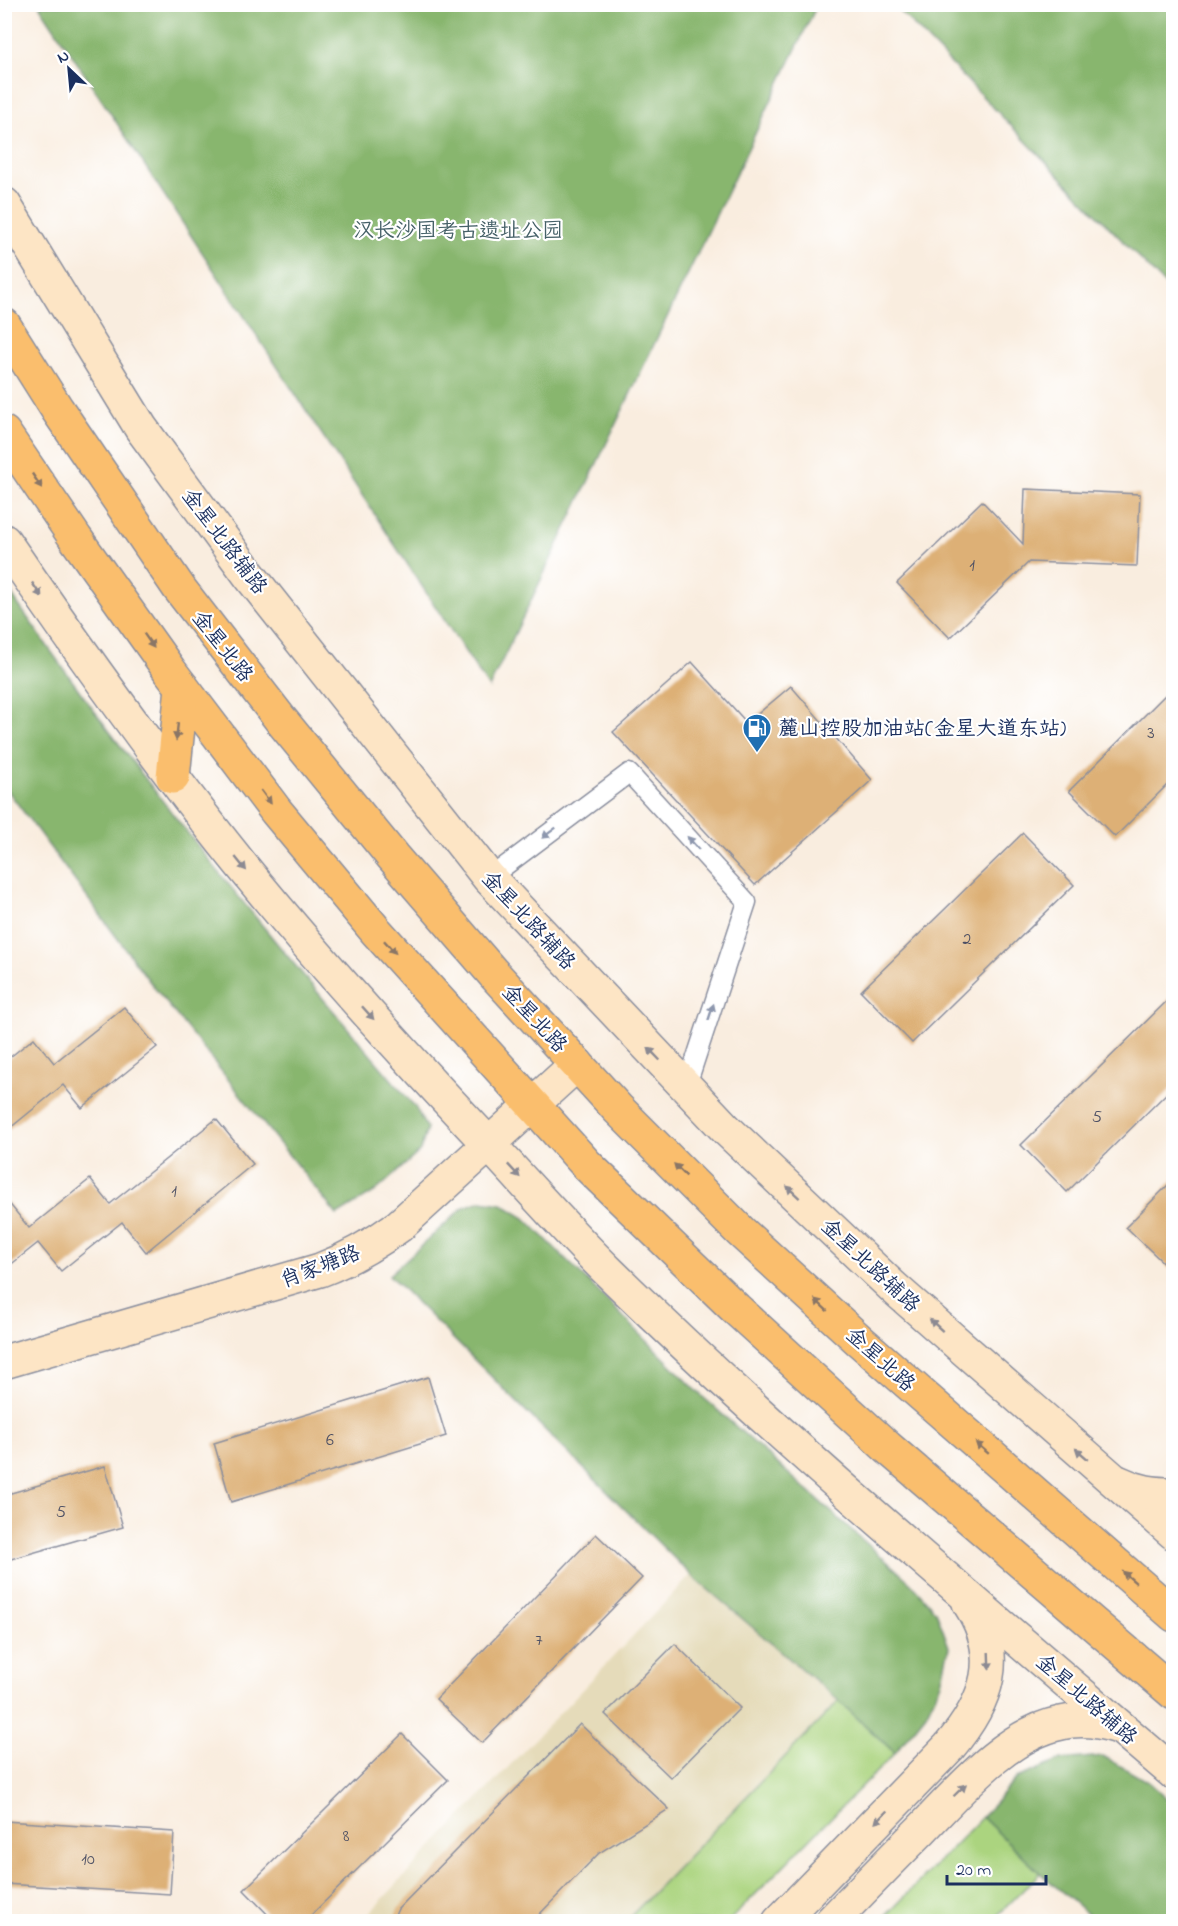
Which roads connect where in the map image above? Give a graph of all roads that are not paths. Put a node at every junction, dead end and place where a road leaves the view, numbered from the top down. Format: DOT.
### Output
graph roads {
  1 [pos="4,204"];
  2 [pos="4,325"];
  3 [pos="4,433"];
  4 [pos="4,541"];
  5 [pos="182,687"];
  6 [pos="173,777"];
  7 [pos="489,878"];
  8 [pos="571,1057"];
  9 [pos="686,1088"];
  10 [pos="526,1098"];
  11 [pos="483,1138"];
  12 [pos="4,1342"];
  13 [pos="4,1362"];
  14 [pos="1110,1479"];
  15 [pos="1173,1494"];
  16 [pos="1173,1533"];
  17 [pos="960,1588"];
  18 [pos="1173,1615"];
  19 [pos="1173,1693"];
  20 [pos="1119,1727"];
  21 [pos="1173,1773"];
  22 [pos="779,1922"];
  23 [pos="831,1922"];
  1 -- 7 [label="main road, 金星北路辅路"];
  2 -- 8 [label="main road, 金星北路"];
  3 -- 5 [label="main road, one-way"];
  4 -- 6 [label="main road, 金星北路辅路, one-way"];
  5 -- 6 [label="main road, one-way"];
  5 -- 10 [label="main road, one-way"];
  6 -- 11 [label="main road, 金星北路辅路, one-way"];
  9 -- 7 [label="main road, 金星北路辅路, one-way"];
  9 -- 7 [label="lane, one-way"];
  8 -- 10 [label="main road, 肖家塘路"];
  18 -- 8 [label="main road, 金星北路, one-way"];
  14 -- 9 [label="main road, 金星北路辅路, one-way"];
  10 -- 11 [label="main road, 肖家塘路"];
  10 -- 19 [label="main road"];
  11 -- 12 [label="main road, 肖家塘路"];
  11 -- 13 [label="main road, 肖家塘路"];
  11 -- 17 [label="main road, 金星北路辅路, one-way"];
  14 -- 15 [label="main road"];
  14 -- 16 [label="main road, 金星北路辅路"];
  17 -- 20 [label="main road, 金星北路辅路"];
  17 -- 22 [label="main road, one-way"];
  20 -- 21 [label="main road, 金星北路辅路"];
  23 -- 20 [label="main road, one-way"];
}
